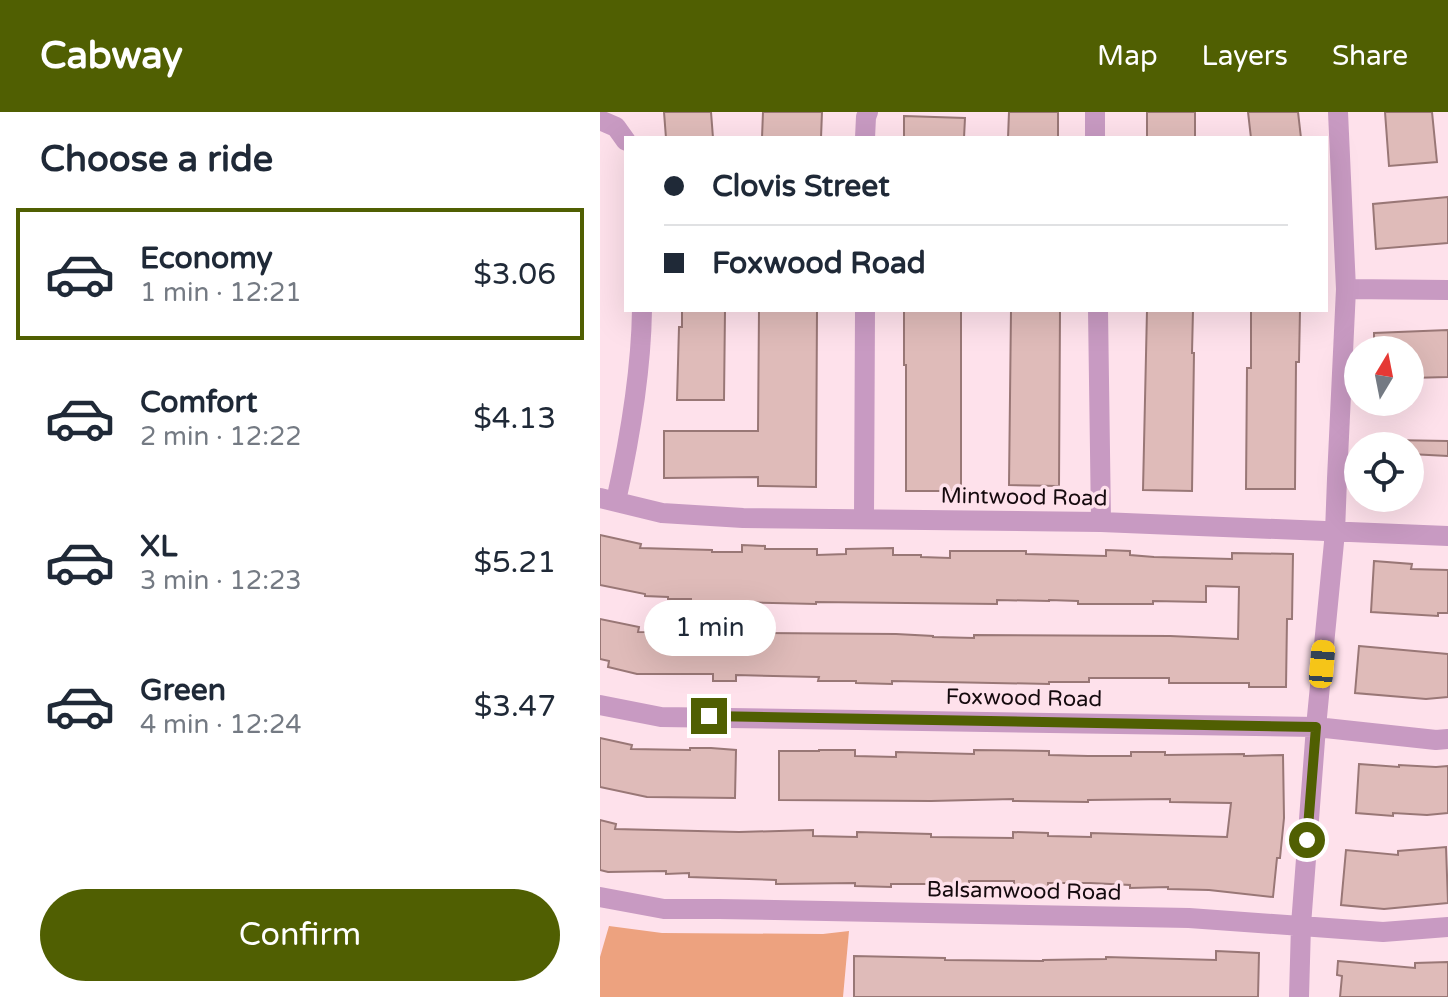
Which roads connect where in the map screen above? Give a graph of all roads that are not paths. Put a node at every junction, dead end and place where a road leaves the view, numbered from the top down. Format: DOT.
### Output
graph roads {
  1 [pos="868,112"];
  2 [pos="1095,112"];
  3 [pos="1338,112"];
  4 [pos="600,120"];
  5 [pos="865,136"];
  6 [pos="1095,136"];
  7 [pos="624,138"];
  8 [pos="1346,289"];
  9 [pos="1448,290"];
  10 [pos="642,312"];
  11 [pos="865,312"];
  12 [pos="1098,312"];
  13 [pos="608,499"];
  14 [pos="864,518"];
  15 [pos="1101,522"];
  16 [pos="1335,532"];
  17 [pos="1448,536"];
  18 [pos="600,705"];
  19 [pos="1316,727"];
  20 [pos="1448,739"];
  21 [pos="600,897"];
  22 [pos="1301,925"];
  23 [pos="1448,927"];
  24 [pos="1299,997"];
  1 -- 5 [label="street"];
  2 -- 6 [label="street"];
  3 -- 8 [label="street"];
  4 -- 7 [label="street"];
  8 -- 9 [label="street"];
  8 -- 16 [label="street"];
  10 -- 13 [label="street"];
  11 -- 14 [label="street"];
  12 -- 15 [label="street"];
  13 -- 14 [label="street, Mintwood Road"];
  14 -- 15 [label="street, Mintwood Road"];
  15 -- 16 [label="street, Mintwood Road"];
  16 -- 17 [label="street, Mintwood Road"];
  16 -- 19 [label="street"];
  18 -- 19 [label="street, Foxwood Road"];
  19 -- 20 [label="street, Foxwood Road"];
  19 -- 22 [label="street"];
  21 -- 22 [label="street, Balsamwood Road"];
  22 -- 23 [label="street, Balsamwood Road"];
  22 -- 24 [label="street"];
}
